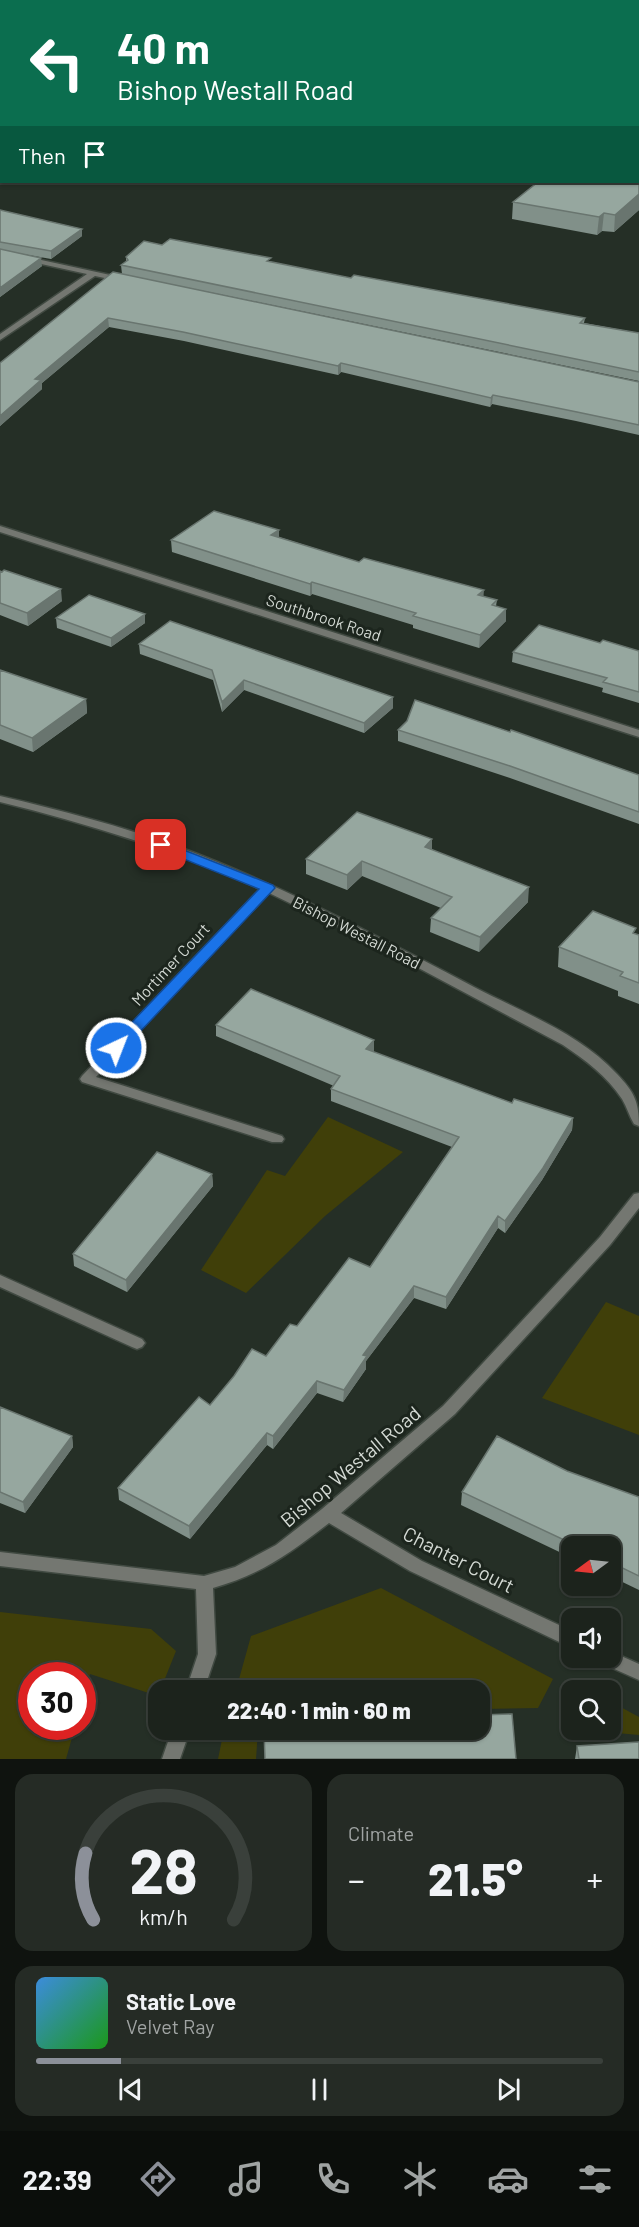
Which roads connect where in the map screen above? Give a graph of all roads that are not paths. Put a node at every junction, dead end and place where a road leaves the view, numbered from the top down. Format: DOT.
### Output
graph roads {
  1 [pos="0,253"];
  2 [pos="93,274"];
  3 [pos="137,282"];
  4 [pos="0,338"];
  5 [pos="0,530"];
  6 [pos="639,734"];
  7 [pos="0,799"];
  8 [pos="268,888"];
  9 [pos="639,1121"];
  10 [pos="277,1139"];
  11 [pos="639,1198"];
  12 [pos="0,1281"];
  13 [pos="137,1342"];
  14 [pos="328,1514"];
  15 [pos="0,1559"];
  16 [pos="204,1583"];
  17 [pos="561,1635"];
  18 [pos="621,1663"];
  19 [pos="639,1671"];
  20 [pos="198,1680"];
  21 [pos="178,1740"];
  22 [pos="171,1759"];
  1 -- 2 [label="street"];
  2 -- 3 [label="street"];
  2 -- 4 [label="street"];
  5 -- 6 [label="street, Southbrook Road"];
  7 -- 8 [label="street, Bishop Westall Road"];
  8 -- 9 [label="street, Bishop Westall Road"];
  8 -- 10 [label="street, Mortimer Court"];
  11 -- 14 [label="street, Bishop Westall Road"];
  12 -- 13 [label="street"];
  14 -- 16 [label="street, Bishop Westall Road"];
  14 -- 17 [label="street, Chanter Court"];
  15 -- 16 [label="street, Bishop Westall Road"];
  16 -- 20 [label="street"];
  18 -- 19 [label="street"];
  21 -- 22 [label="street"];
}
